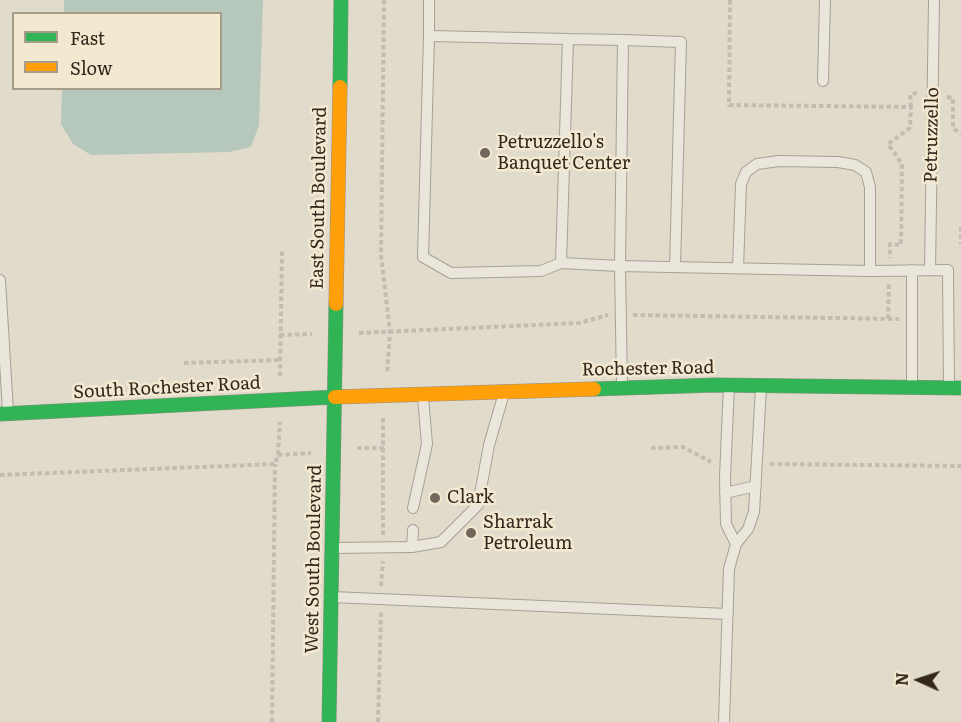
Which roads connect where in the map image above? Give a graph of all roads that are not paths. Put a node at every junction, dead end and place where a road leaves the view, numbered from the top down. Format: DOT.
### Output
graph roads {
  1 [pos="341,0"];
  2 [pos="429,0"];
  3 [pos="825,0"];
  4 [pos="934,0"];
  5 [pos="429,36"];
  6 [pos="568,39"];
  7 [pos="623,40"];
  8 [pos="823,81"];
  9 [pos="561,263"];
  10 [pos="620,266"];
  11 [pos="675,267"];
  12 [pos="738,268"];
  13 [pos="912,270"];
  14 [pos="930,270"];
  15 [pos="870,271"];
  16 [pos="0,280"];
  17 [pos="729,385"];
  18 [pos="761,386"];
  19 [pos="622,387"];
  20 [pos="912,387"];
  21 [pos="955,388"];
  22 [pos="505,390"];
  23 [pos="423,393"];
  24 [pos="335,397"];
  25 [pos="4,414"];
  26 [pos="756,486"];
  27 [pos="725,493"];
  28 [pos="413,507"];
  29 [pos="413,530"];
  30 [pos="736,544"];
  31 [pos="412,547"];
  32 [pos="333,548"];
  33 [pos="332,597"];
  34 [pos="728,614"];
  35 [pos="329,722"];
  36 [pos="724,722"];
  1 -- 24 [label="main road, East South Boulevard"];
  2 -- 5 [label="lane"];
  3 -- 8 [label="lane"];
  4 -- 14 [label="lane, Petruzzello"];
  5 -- 6 [label="lane"];
  5 -- 9 [label="lane"];
  6 -- 7 [label="lane"];
  6 -- 9 [label="lane"];
  7 -- 10 [label="lane"];
  7 -- 11 [label="lane"];
  9 -- 10 [label="lane"];
  10 -- 11 [label="lane"];
  10 -- 19 [label="lane"];
  11 -- 12 [label="lane"];
  12 -- 15 [label="lane"];
  12 -- 15 [label="lane"];
  13 -- 14 [label="lane"];
  13 -- 15 [label="lane"];
  13 -- 20 [label="lane"];
  14 -- 21 [label="lane"];
  16 -- 25 [label="lane"];
  17 -- 18 [label="main road, Rochester Road"];
  17 -- 19 [label="main road, Rochester Road"];
  17 -- 27 [label="lane"];
  18 -- 20 [label="main road, Rochester Road"];
  18 -- 26 [label="lane"];
  19 -- 22 [label="main road, Rochester Road"];
  20 -- 21 [label="main road, Rochester Road"];
  22 -- 23 [label="main road, Rochester Road"];
  22 -- 31 [label="lane"];
  23 -- 24 [label="main road, Rochester Road"];
  23 -- 28 [label="lane"];
  24 -- 25 [label="main road, South Rochester Road"];
  24 -- 32 [label="main road, West South Boulevard"];
  26 -- 27 [label="lane"];
  26 -- 30 [label="lane"];
  27 -- 30 [label="lane"];
  29 -- 31 [label="lane"];
  30 -- 34 [label="lane"];
  31 -- 32 [label="lane"];
  32 -- 33 [label="main road, West South Boulevard"];
  33 -- 34 [label="lane"];
  33 -- 35 [label="main road, West South Boulevard"];
  34 -- 36 [label="lane"];
}
